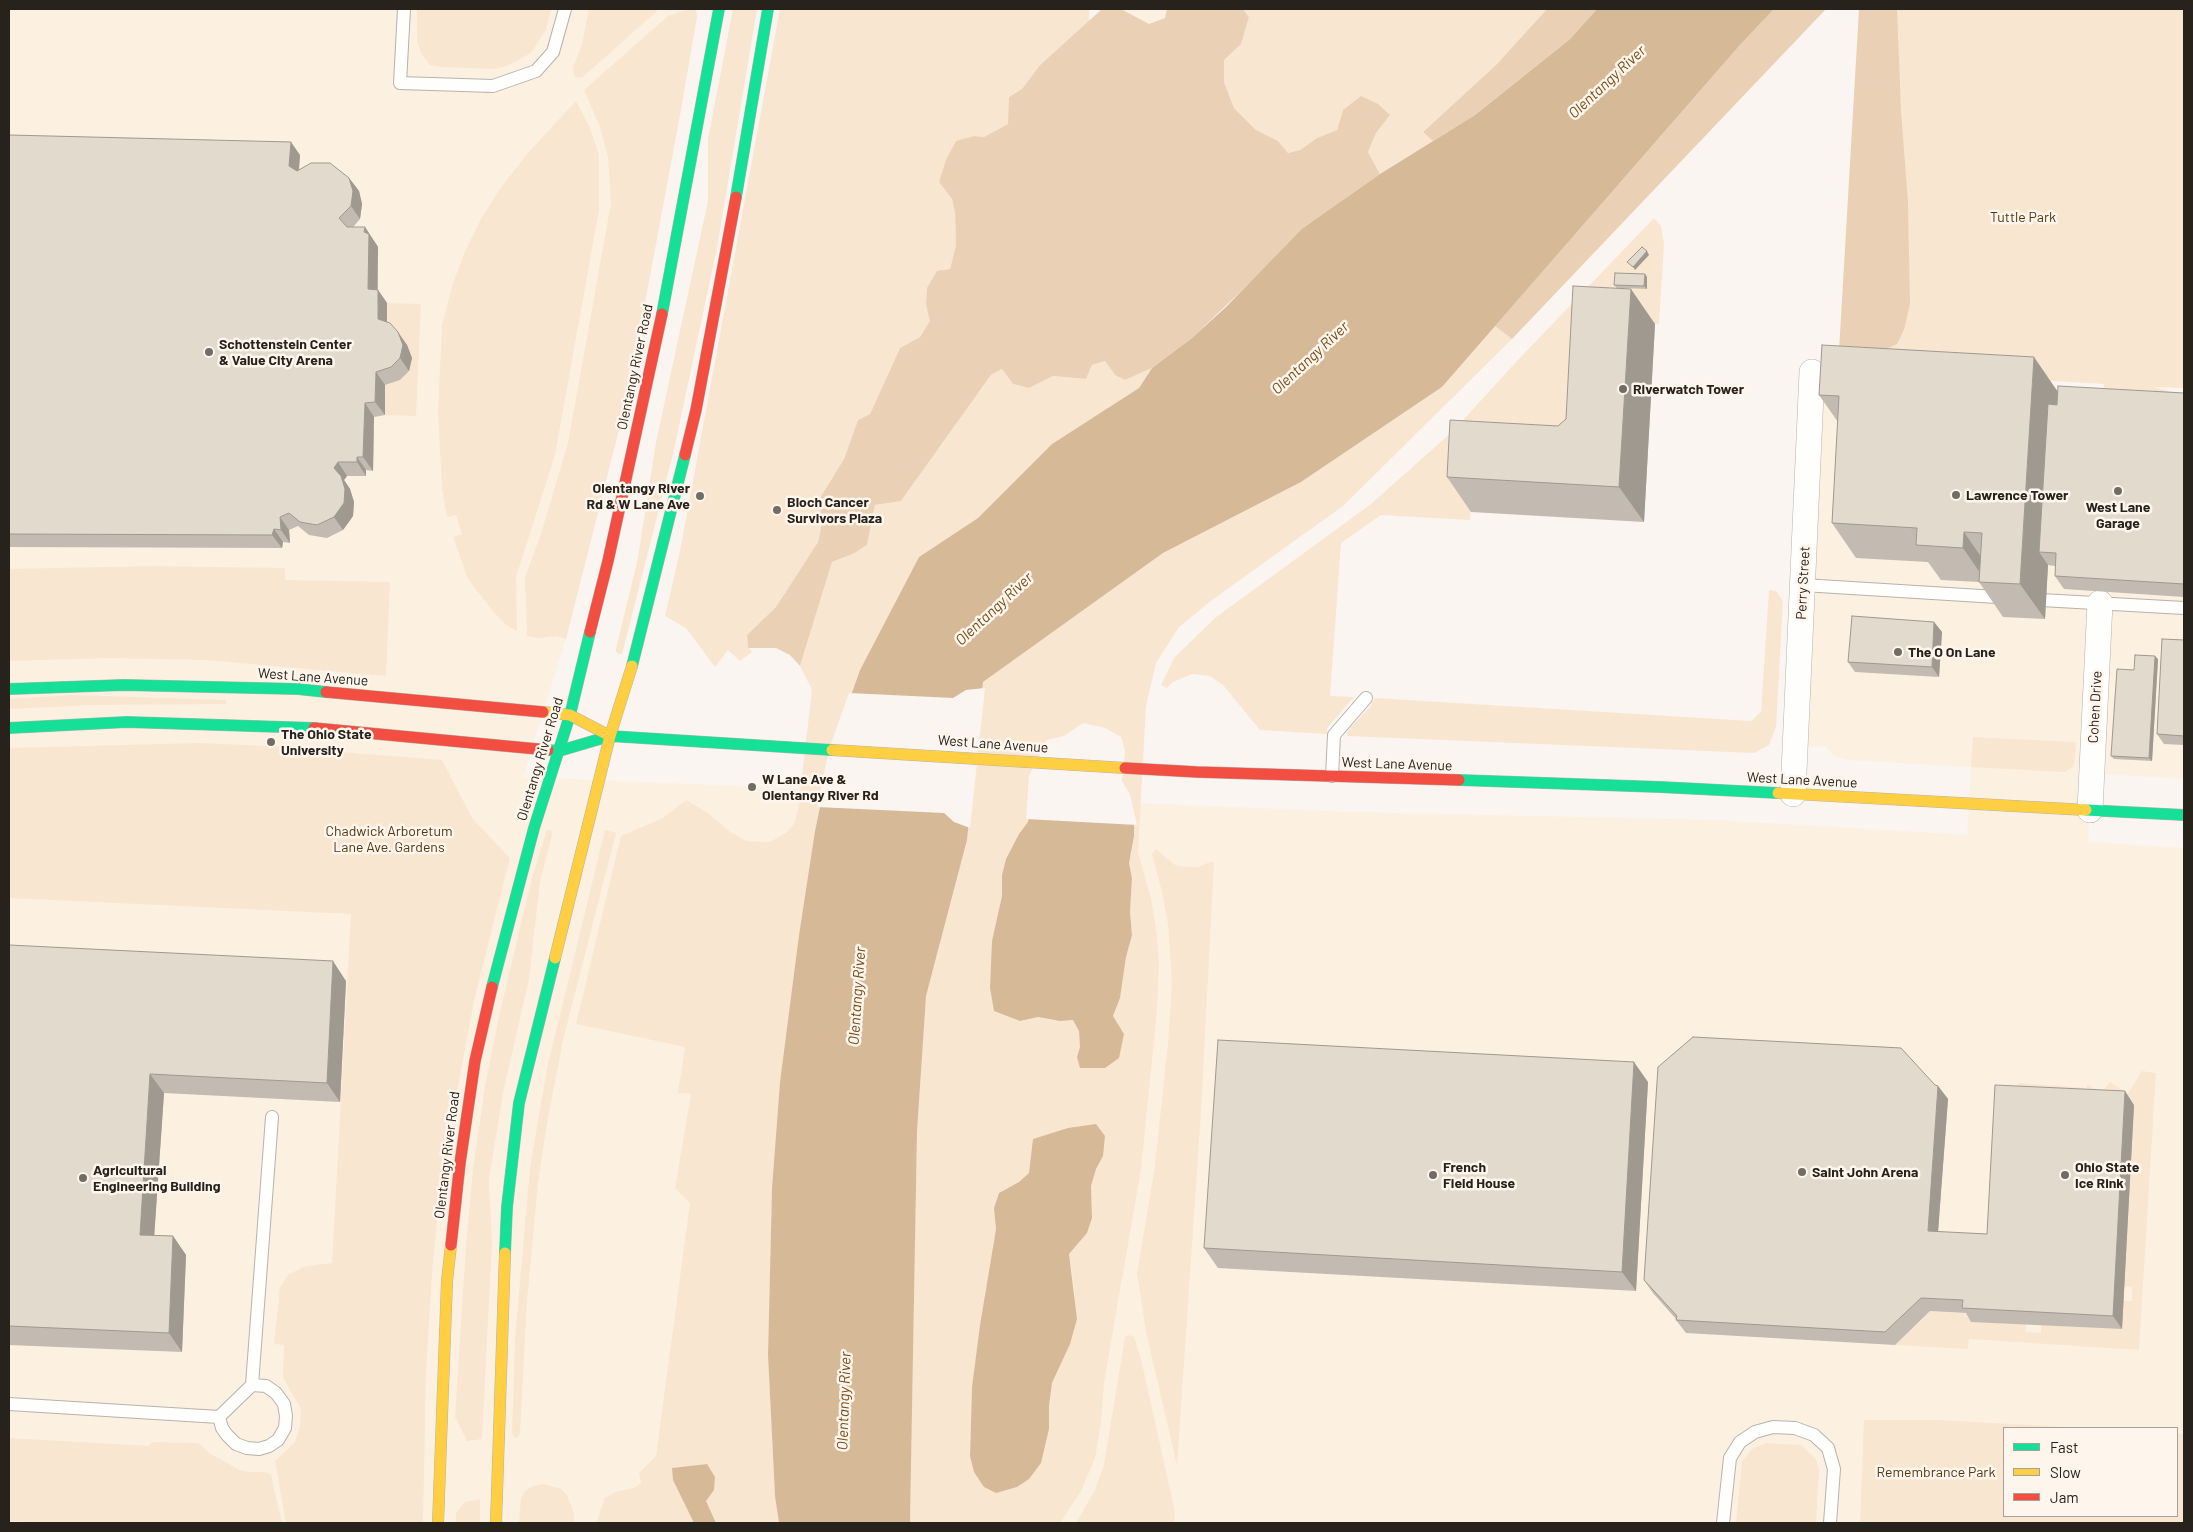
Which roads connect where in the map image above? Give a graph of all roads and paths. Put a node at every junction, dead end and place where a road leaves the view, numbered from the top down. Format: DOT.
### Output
graph roads {
  1 [pos="404,9"];
  2 [pos="565,9"];
  3 [pos="768,9"];
  4 [pos="717,11"];
  5 [pos="1812,372"];
  6 [pos="1803,585"];
  7 [pos="1997,597"];
  8 [pos="2042,600"];
  9 [pos="2100,603"];
  10 [pos="2184,608"];
  11 [pos="9,689"];
  12 [pos="1366,698"];
  13 [pos="570,715"];
  14 [pos="9,728"];
  15 [pos="610,736"];
  16 [pos="559,751"];
  17 [pos="1332,776"];
  18 [pos="1793,794"];
  19 [pos="2090,810"];
  20 [pos="2184,815"];
  21 [pos="272,1117"];
  22 [pos="252,1385"];
  23 [pos="9,1404"];
  24 [pos="220,1417"];
  25 [pos="438,1523"];
  26 [pos="496,1523"];
  27 [pos="1723,1523"];
  28 [pos="1830,1523"];
  1 -- 2 [label="lane"];
  3 -- 15 [label="main road"];
  4 -- 13 [label="main road, Olentangy River Road"];
  5 -- 6 [label="street, Perry Street"];
  6 -- 7 [label="lane"];
  6 -- 18 [label="street, Perry Street"];
  8 -- 9 [label="lane"];
  9 -- 10 [label="lane"];
  9 -- 19 [label="street, Cohen Drive"];
  11 -- 13 [label="main road, West Lane Avenue"];
  12 -- 17 [label="lane"];
  13 -- 15 [label="main road, West Lane Avenue"];
  13 -- 16 [label="main road, Olentangy River Road"];
  14 -- 16 [label="main road, West Lane Avenue"];
  15 -- 16 [label="main road, West Lane Avenue"];
  15 -- 17 [label="main road, West Lane Avenue"];
  15 -- 26 [label="main road"];
  16 -- 25 [label="main road, Olentangy River Road"];
  17 -- 18 [label="main road, West Lane Avenue"];
  18 -- 19 [label="main road, West Lane Avenue"];
  19 -- 20 [label="main road, West Lane Avenue"];
  21 -- 22 [label="lane"];
  22 -- 24 [label="lane"];
  22 -- 24 [label="lane"];
  23 -- 24 [label="lane"];
  27 -- 28 [label="lane"];
}
